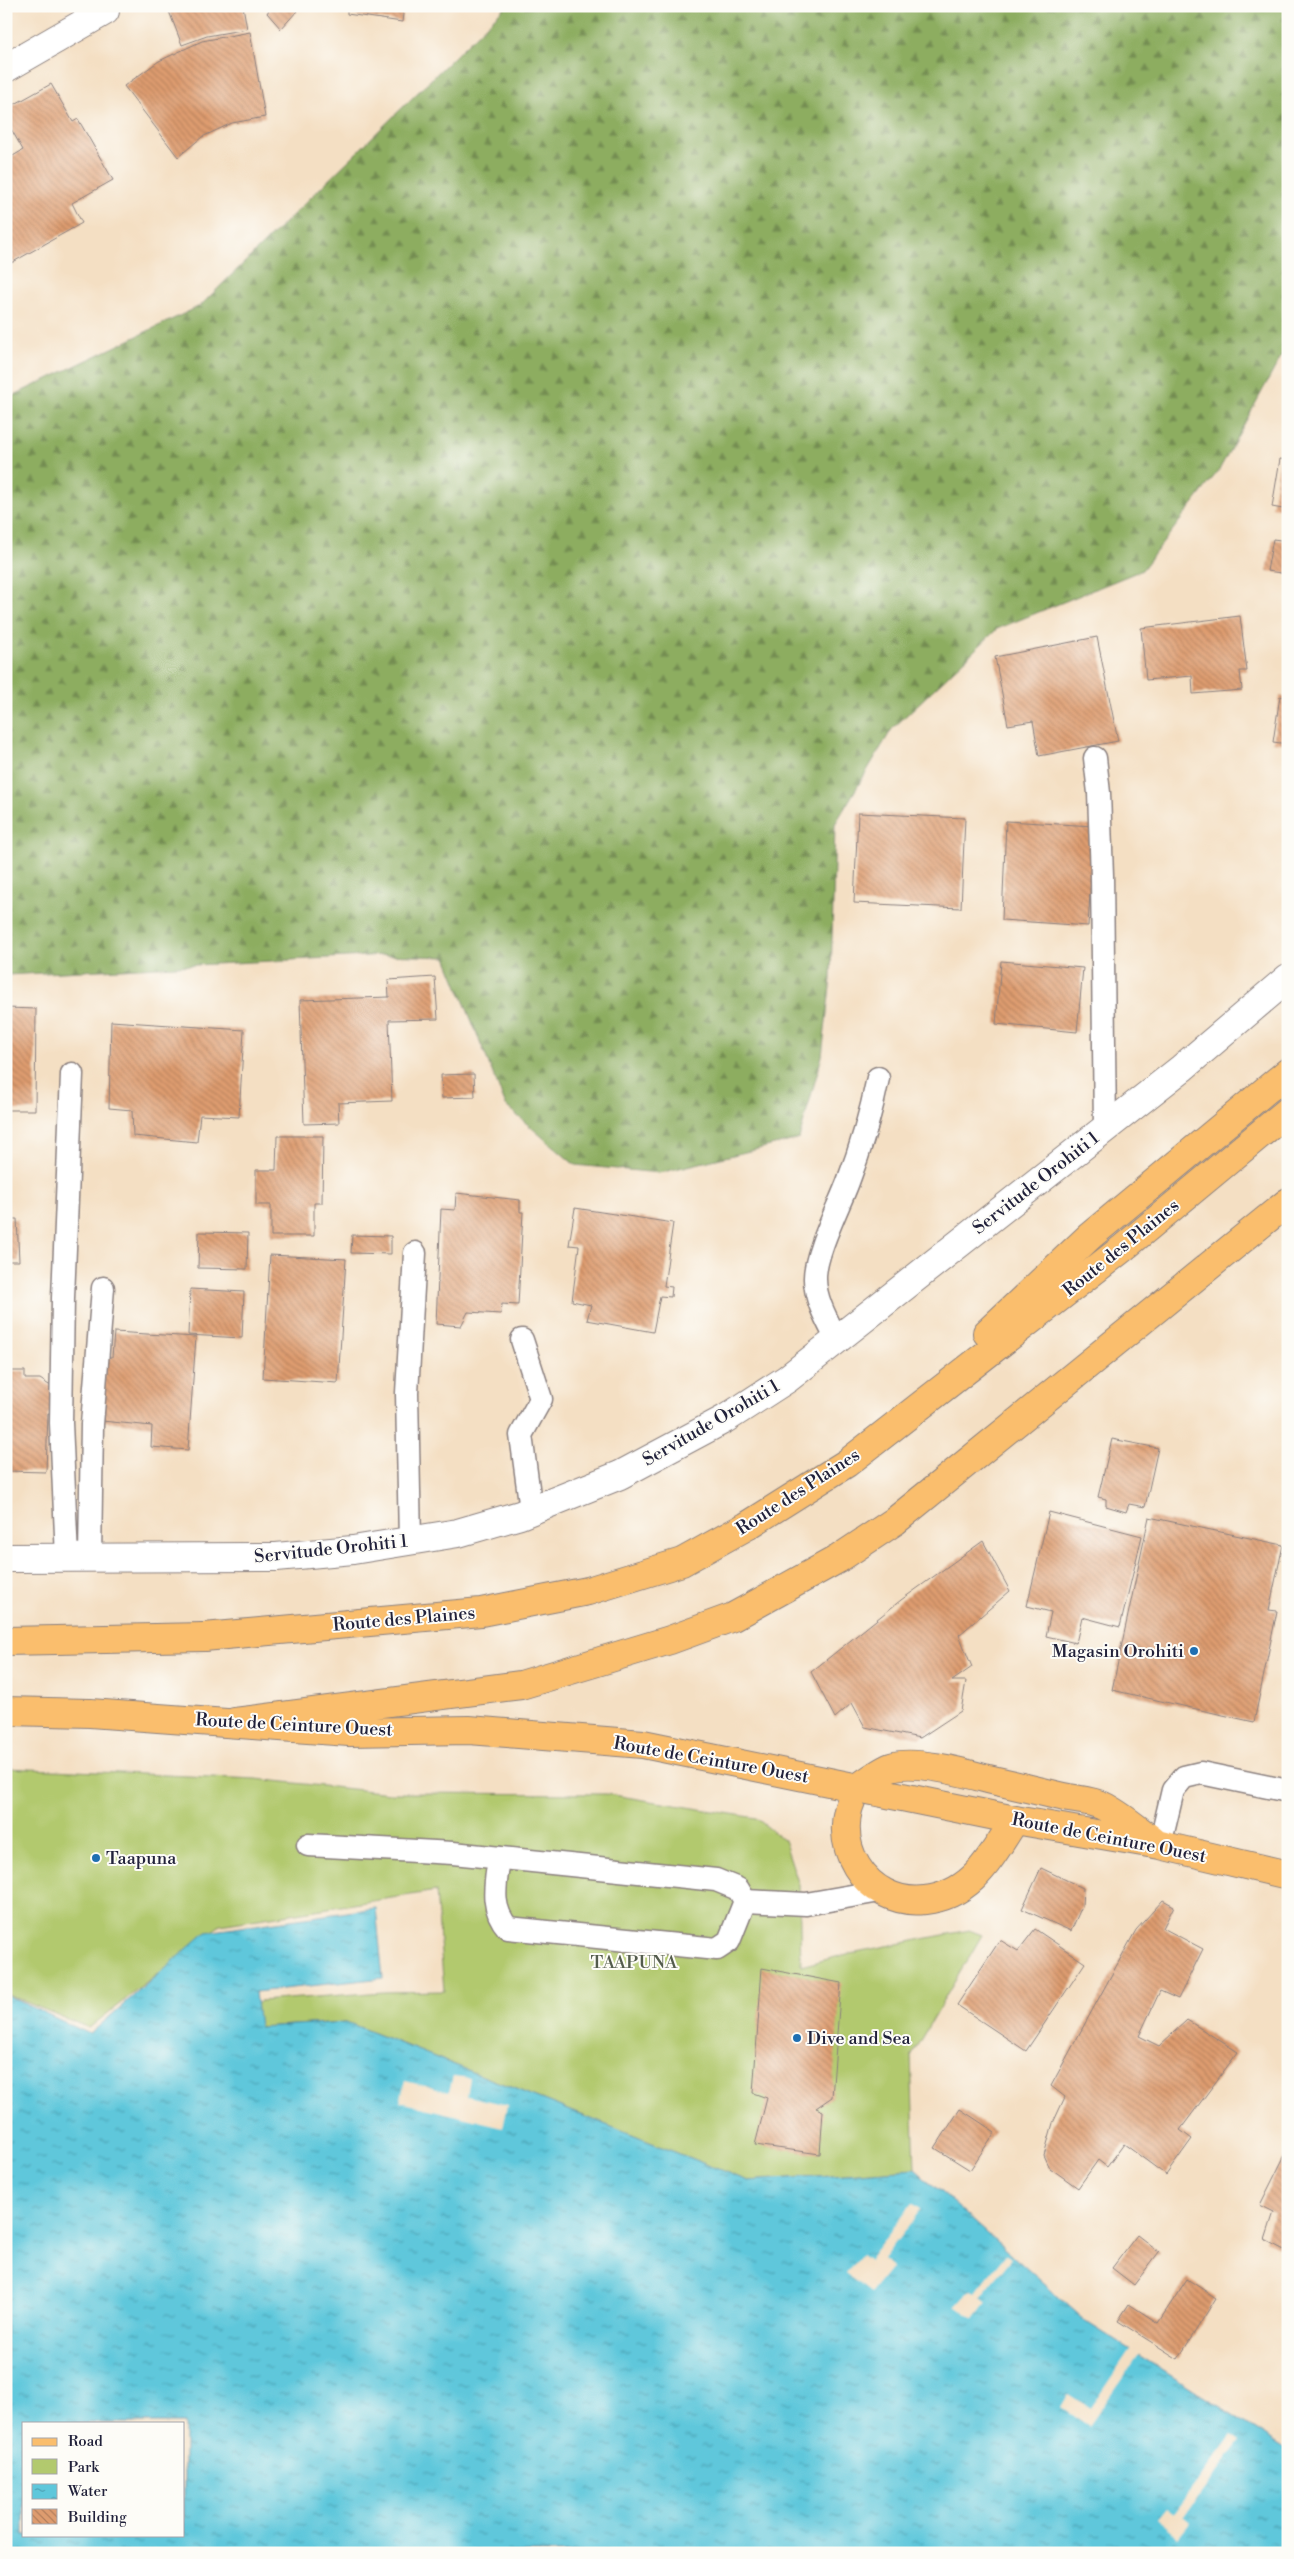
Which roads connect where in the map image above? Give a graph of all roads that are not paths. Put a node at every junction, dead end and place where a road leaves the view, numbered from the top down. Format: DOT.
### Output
graph roads {
  1 [pos="105,11"];
  2 [pos="6,68"];
  3 [pos="1094,758"];
  4 [pos="1288,978"];
  5 [pos="1288,1072"];
  6 [pos="72,1074"];
  7 [pos="878,1078"];
  8 [pos="1288,1111"];
  9 [pos="1105,1129"];
  10 [pos="1288,1202"];
  11 [pos="415,1253"];
  12 [pos="103,1288"];
  13 [pos="522,1340"];
  14 [pos="837,1340"];
  15 [pos="827,1475"];
  16 [pos="531,1510"];
  17 [pos="410,1541"];
  18 [pos="6,1558"];
  19 [pos="78,1558"];
  20 [pos="6,1641"];
  21 [pos="6,1711"];
  22 [pos="235,1722"];
  23 [pos="857,1788"];
  24 [pos="1288,1791"];
  25 [pos="1015,1820"];
  26 [pos="308,1845"];
  27 [pos="1160,1846"];
  28 [pos="499,1858"];
  29 [pos="1288,1875"];
  30 [pos="880,1891"];
  31 [pos="745,1901"];
  1 -- 2 [label="street"];
  3 -- 9 [label="lane"];
  4 -- 9 [label="street, Servitude Orohiti 1"];
  5 -- 15 [label="main road"];
  6 -- 19 [label="lane"];
  7 -- 14 [label="lane"];
  8 -- 15 [label="main road, Route des Plaines"];
  9 -- 14 [label="street, Servitude Orohiti 1"];
  10 -- 22 [label="main road"];
  11 -- 17 [label="lane"];
  12 -- 19 [label="lane"];
  13 -- 16 [label="lane"];
  14 -- 16 [label="street, Servitude Orohiti 1"];
  15 -- 20 [label="main road, Route des Plaines"];
  16 -- 17 [label="street, Servitude Orohiti 1"];
  17 -- 19 [label="street, Servitude Orohiti 1"];
  18 -- 19 [label="street, Servitude Orohiti 1"];
  21 -- 22 [label="main road, Route de Ceinture Ouest"];
  22 -- 23 [label="main road, Route de Ceinture Ouest"];
  23 -- 25 [label="main road, Route de Ceinture Ouest"];
  23 -- 27 [label="main road"];
  23 -- 30 [label="main road"];
  24 -- 27 [label="lane"];
  25 -- 27 [label="main road, Route de Ceinture Ouest"];
  25 -- 30 [label="main road"];
  26 -- 28 [label="lane"];
  27 -- 29 [label="main road, Route de Ceinture Ouest"];
  28 -- 31 [label="lane"];
  28 -- 31 [label="lane"];
  30 -- 31 [label="lane"];
}
